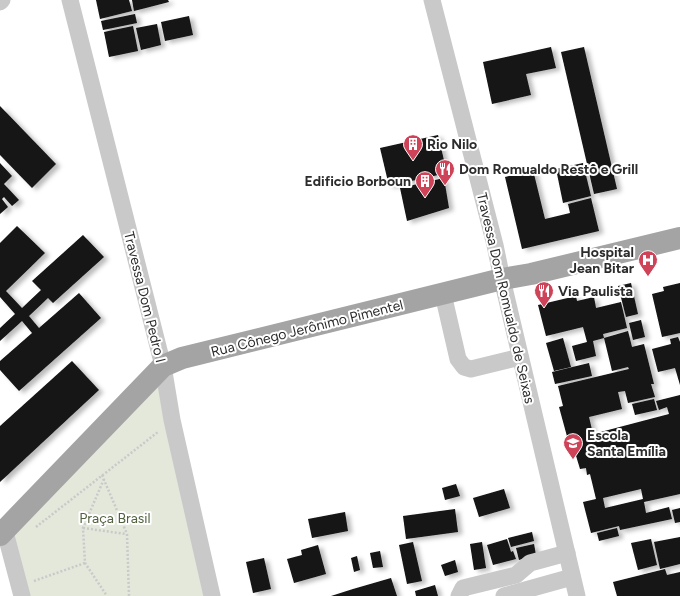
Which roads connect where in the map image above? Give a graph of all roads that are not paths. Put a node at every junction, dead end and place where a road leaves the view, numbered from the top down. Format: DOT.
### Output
graph roads {
  1 [pos="70,0"];
  2 [pos="432,0"];
  3 [pos="680,238"];
  4 [pos="502,279"];
  5 [pos="443,294"];
  6 [pos="520,357"];
  7 [pos="162,366"];
  8 [pos="2,533"];
  9 [pos="567,553"];
  10 [pos="572,577"];
  11 [pos="26,589"];
  12 [pos="212,596"];
  13 [pos="459,596"];
  14 [pos="504,596"];
  15 [pos="577,596"];
  1 -- 7 [label="street, Travessa Dom Pedro I"];
  2 -- 4 [label="street, Travessa Dom Romualdo de Seixas"];
  3 -- 4 [label="main road, Rua Cônego Jerônimo Pimentel"];
  4 -- 5 [label="main road, Rua Cônego Jerônimo Pimentel"];
  4 -- 6 [label="street, Travessa Dom Romualdo de Seixas"];
  5 -- 6 [label="street"];
  5 -- 7 [label="main road, Rua Cônego Jerônimo Pimentel"];
  6 -- 9 [label="street, Travessa Dom Romualdo de Seixas"];
  7 -- 8 [label="main road, Rua Cônego Jerônimo Pimentel"];
  7 -- 12 [label="street, Travessa Dom Pedro I"];
  8 -- 11 [label="street"];
  9 -- 10 [label="street, Travessa Dom Romualdo de Seixas"];
  9 -- 13 [label="street"];
  10 -- 14 [label="street"];
  10 -- 15 [label="street, Travessa Dom Romualdo de Seixas"];
}
